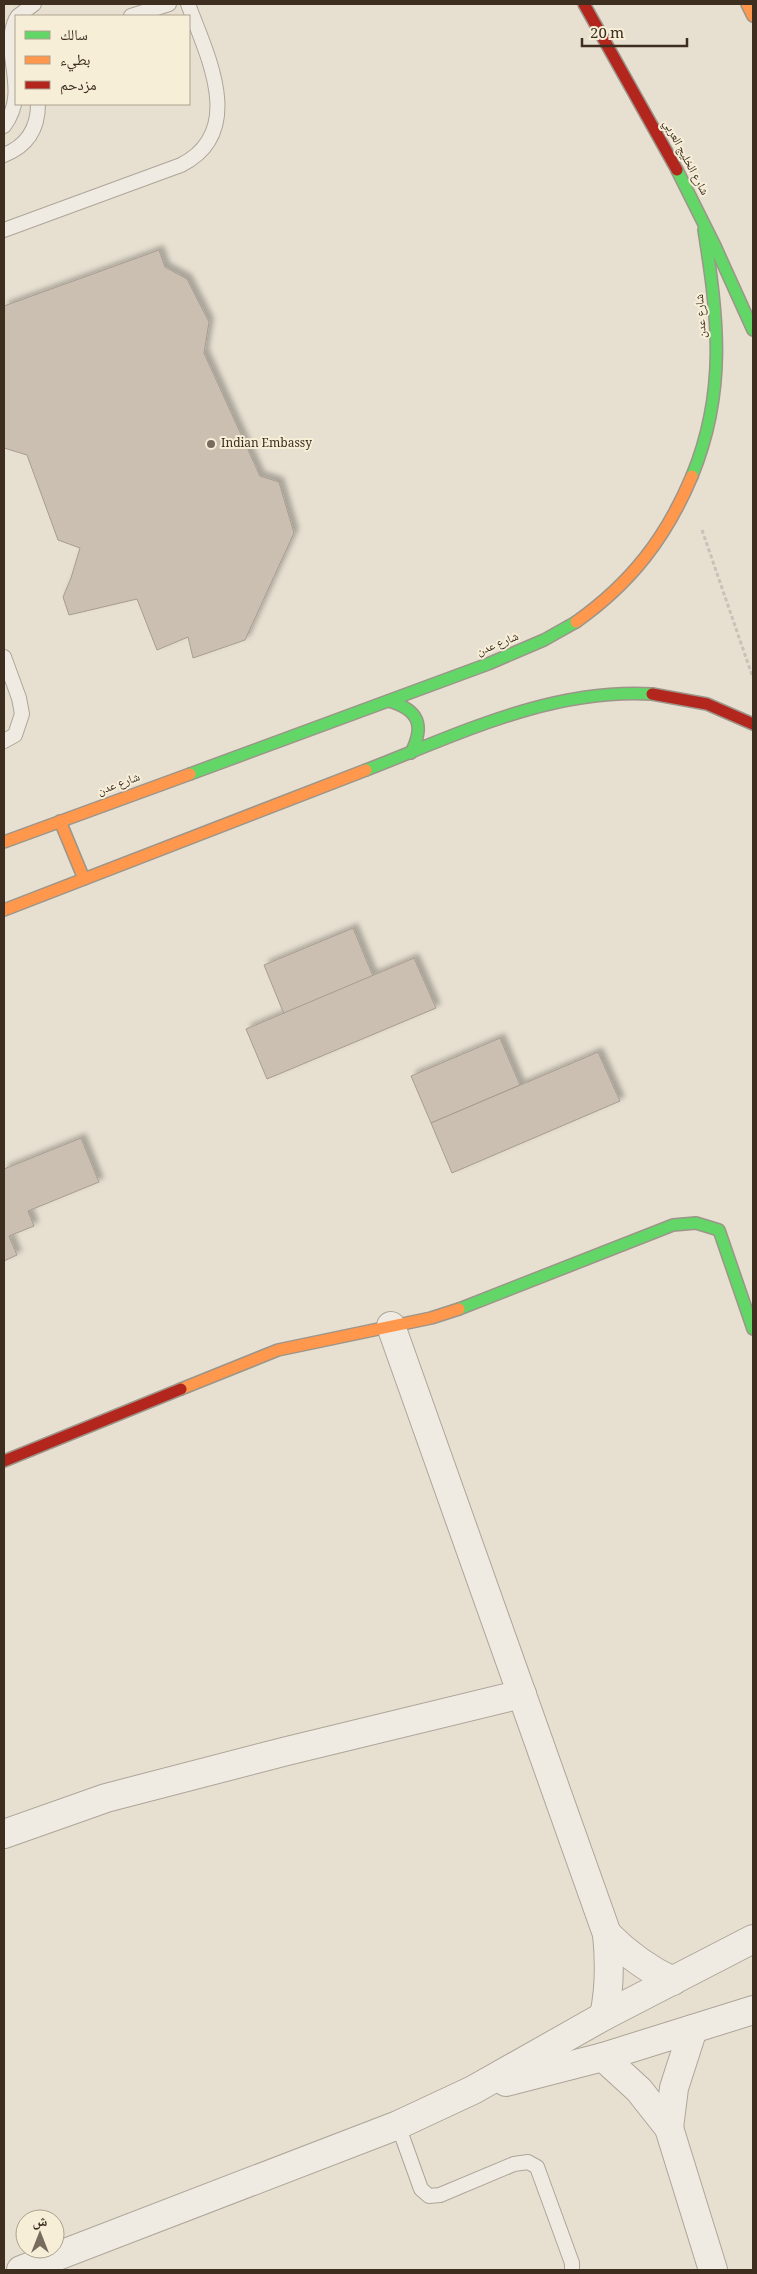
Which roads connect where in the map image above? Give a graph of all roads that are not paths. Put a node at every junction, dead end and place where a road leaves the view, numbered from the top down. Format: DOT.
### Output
graph roads {
  1 [pos="34,4"];
  2 [pos="169,4"];
  3 [pos="188,4"];
  4 [pos="584,4"];
  5 [pos="747,4"];
  6 [pos="21,15"];
  7 [pos="134,15"];
  8 [pos="753,16"];
  9 [pos="15,22"];
  10 [pos="38,105"];
  11 [pos="4,126"];
  12 [pos="4,155"];
  13 [pos="702,219"];
  14 [pos="4,230"];
  15 [pos="753,330"];
  16 [pos="4,657"];
  17 [pos="389,701"];
  18 [pos="753,724"];
  19 [pos="4,741"];
  20 [pos="411,753"];
  21 [pos="60,821"];
  22 [pos="4,842"];
  23 [pos="84,879"];
  24 [pos="4,910"];
  25 [pos="391,1326"];
  26 [pos="753,1329"];
  27 [pos="4,1461"];
  28 [pos="522,1694"];
  29 [pos="4,1834"];
  30 [pos="607,1934"];
  31 [pos="753,1939"];
  32 [pos="673,1981"];
  33 [pos="753,2010"];
  34 [pos="604,2016"];
  35 [pos="693,2029"];
  36 [pos="604,2058"];
  37 [pos="473,2090"];
  38 [pos="398,2125"];
  39 [pos="668,2128"];
  40 [pos="22,2270"];
  41 [pos="572,2270"];
  42 [pos="713,2270"];
  1 -- 6 [label="lane"];
  2 -- 7 [label="lane"];
  3 -- 14 [label="lane"];
  4 -- 13 [label="main road, شارع الخليج العربي"];
  5 -- 8 [label="main road"];
  9 -- 11 [label="lane"];
  10 -- 12 [label="lane"];
  13 -- 15 [label="main road, شارع الخليج العربي"];
  13 -- 17 [label="main road, شارع عدن"];
  16 -- 19 [label="lane"];
  17 -- 20 [label="main road"];
  17 -- 21 [label="main road, شارع عدن"];
  18 -- 20 [label="main road"];
  20 -- 23 [label="main road"];
  21 -- 22 [label="main road, شارع عدن"];
  21 -- 23 [label="main road"];
  23 -- 24 [label="main road"];
  25 -- 26 [label="main road"];
  25 -- 27 [label="main road"];
  25 -- 28 [label="street"];
  28 -- 29 [label="street"];
  28 -- 30 [label="street"];
  30 -- 32 [label="street"];
  30 -- 34 [label="street"];
  31 -- 32 [label="street"];
  32 -- 34 [label="street"];
  33 -- 35 [label="street"];
  34 -- 37 [label="street"];
  35 -- 36 [label="street"];
  35 -- 39 [label="street"];
  36 -- 37 [label="street"];
  36 -- 39 [label="street"];
  37 -- 38 [label="street"];
  38 -- 40 [label="street"];
  38 -- 41 [label="lane"];
  39 -- 42 [label="street"];
}
